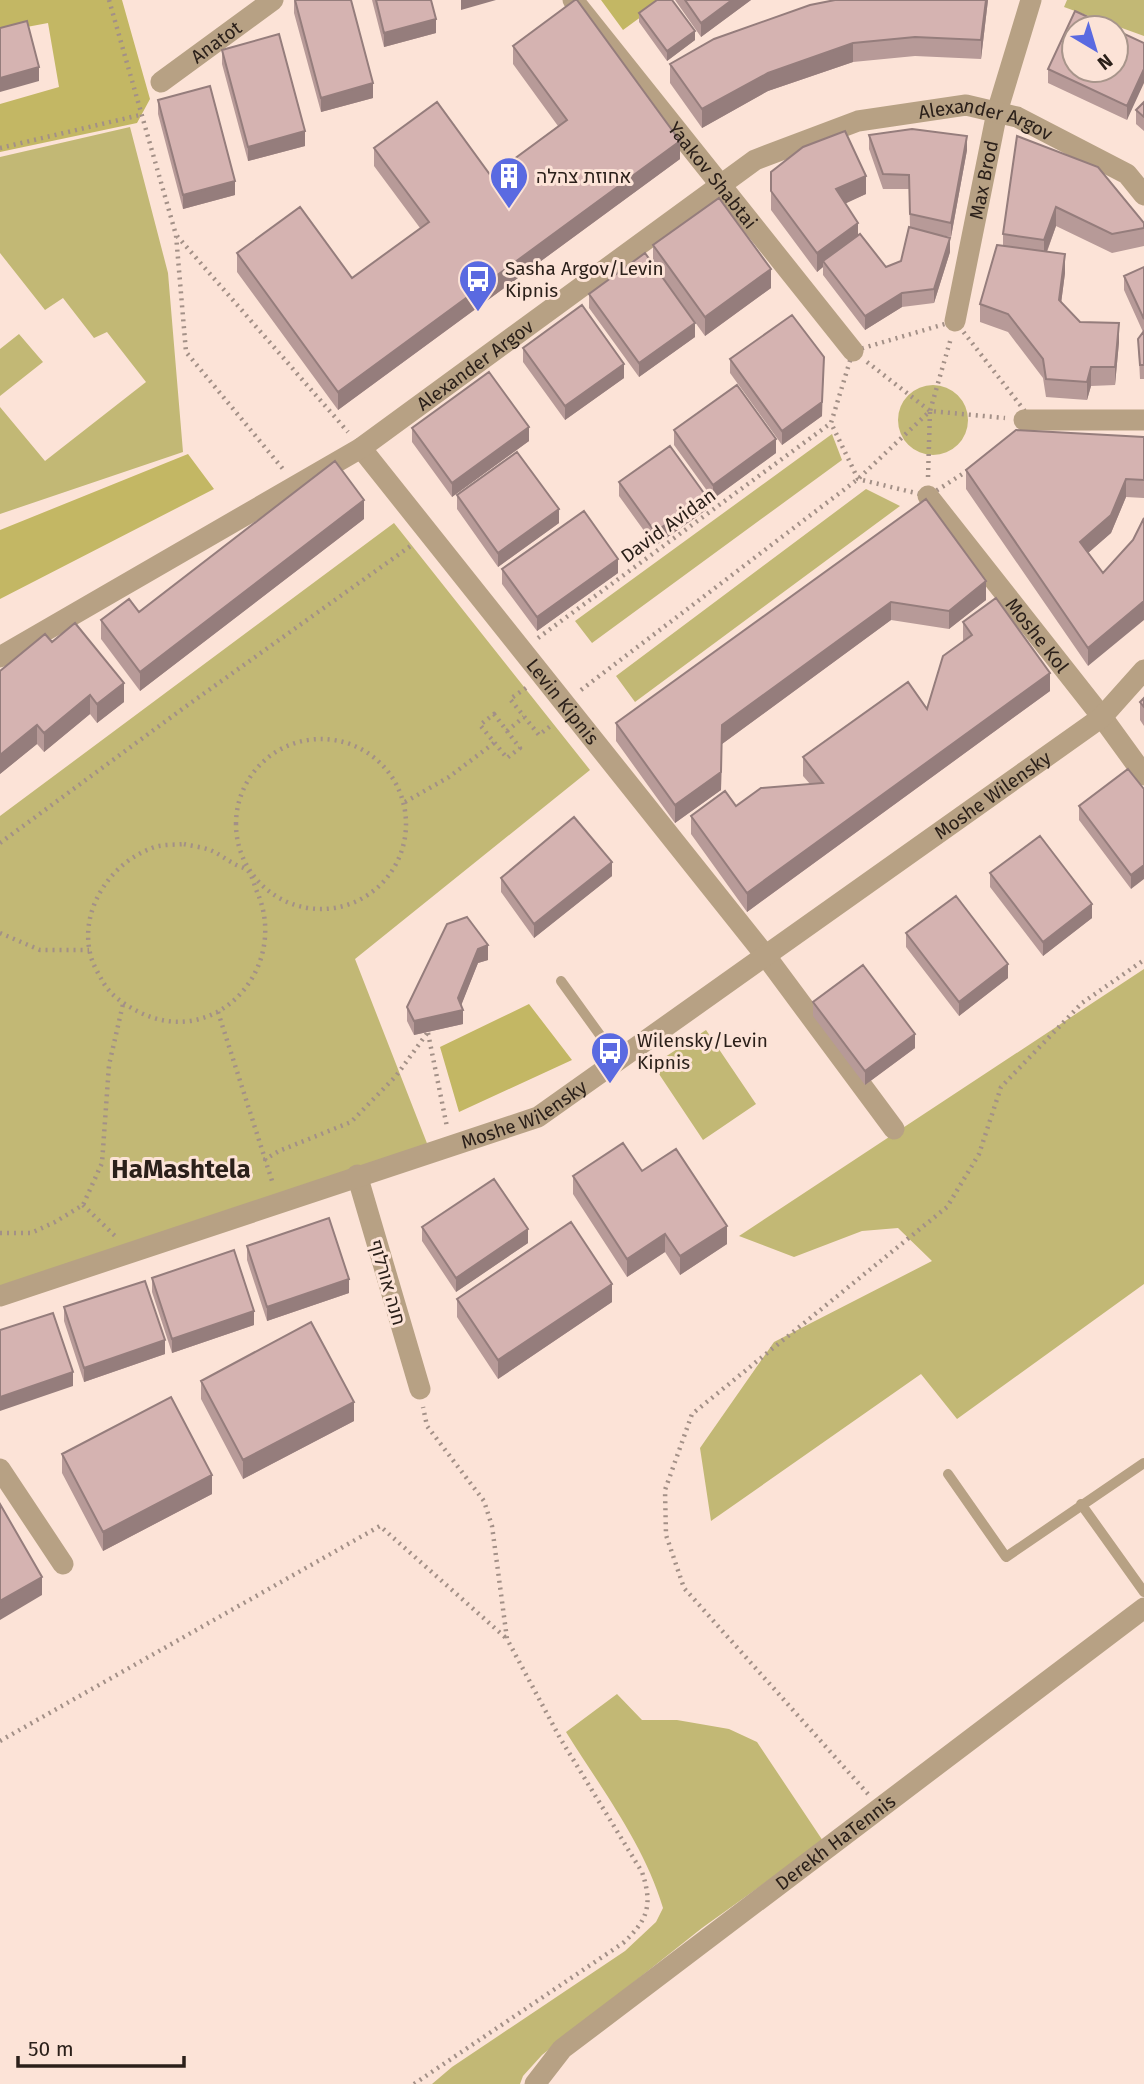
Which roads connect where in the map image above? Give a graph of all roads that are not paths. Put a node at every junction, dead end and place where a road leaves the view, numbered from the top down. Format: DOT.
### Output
graph roads {
  1 [pos="273,0"];
  2 [pos="573,0"];
  3 [pos="1031,0"];
  4 [pos="161,82"];
  5 [pos="997,112"];
  6 [pos="720,184"];
  7 [pos="1144,195"];
  8 [pos="956,321"];
  9 [pos="853,351"];
  10 [pos="1024,420"];
  11 [pos="1144,420"];
  12 [pos="361,448"];
  13 [pos="928,496"];
  14 [pos="0,657"];
  15 [pos="1144,670"];
  16 [pos="1102,717"];
  17 [pos="1144,775"];
  18 [pos="765,955"];
  19 [pos="561,981"];
  20 [pos="618,1060"];
  21 [pos="894,1129"];
  22 [pos="357,1175"];
  23 [pos="0,1296"];
  24 [pos="420,1389"];
  25 [pos="1144,1463"];
  26 [pos="0,1469"];
  27 [pos="948,1474"];
  28 [pos="1081,1504"];
  29 [pos="63,1564"];
  30 [pos="1144,1592"];
  31 [pos="1144,1608"];
  32 [pos="535,2084"];
  1 -- 4 [label="street, Anatot"];
  2 -- 6 [label="street, Yaakov Shabtai"];
  3 -- 5 [label="street, Max Brod"];
  5 -- 6 [label="street, Alexander Argov"];
  5 -- 7 [label="street, Alexander Argov"];
  5 -- 8 [label="street, Max Brod"];
  6 -- 9 [label="street, Yaakov Shabtai"];
  6 -- 12 [label="street, Alexander Argov"];
  10 -- 11 [label="street"];
  12 -- 14 [label="street, Alexander Argov"];
  12 -- 18 [label="street, Levin Kipnis"];
  13 -- 16 [label="street, Moshe Kol"];
  15 -- 16 [label="street, Moshe Wilensky"];
  16 -- 17 [label="street, Moshe Kol"];
  16 -- 18 [label="street, Moshe Wilensky"];
  18 -- 20 [label="street, Moshe Wilensky"];
  18 -- 21 [label="street, Levin Kipnis"];
  19 -- 20 [label="lane"];
  20 -- 22 [label="street, Moshe Wilensky"];
  22 -- 23 [label="street, Moshe Wilensky"];
  22 -- 24 [label="street, חנה אורלוף"];
  25 -- 28 [label="lane"];
  26 -- 29 [label="street"];
  27 -- 28 [label="lane"];
  28 -- 30 [label="lane"];
  31 -- 32 [label="street, Derekh HaTennis"];
}
